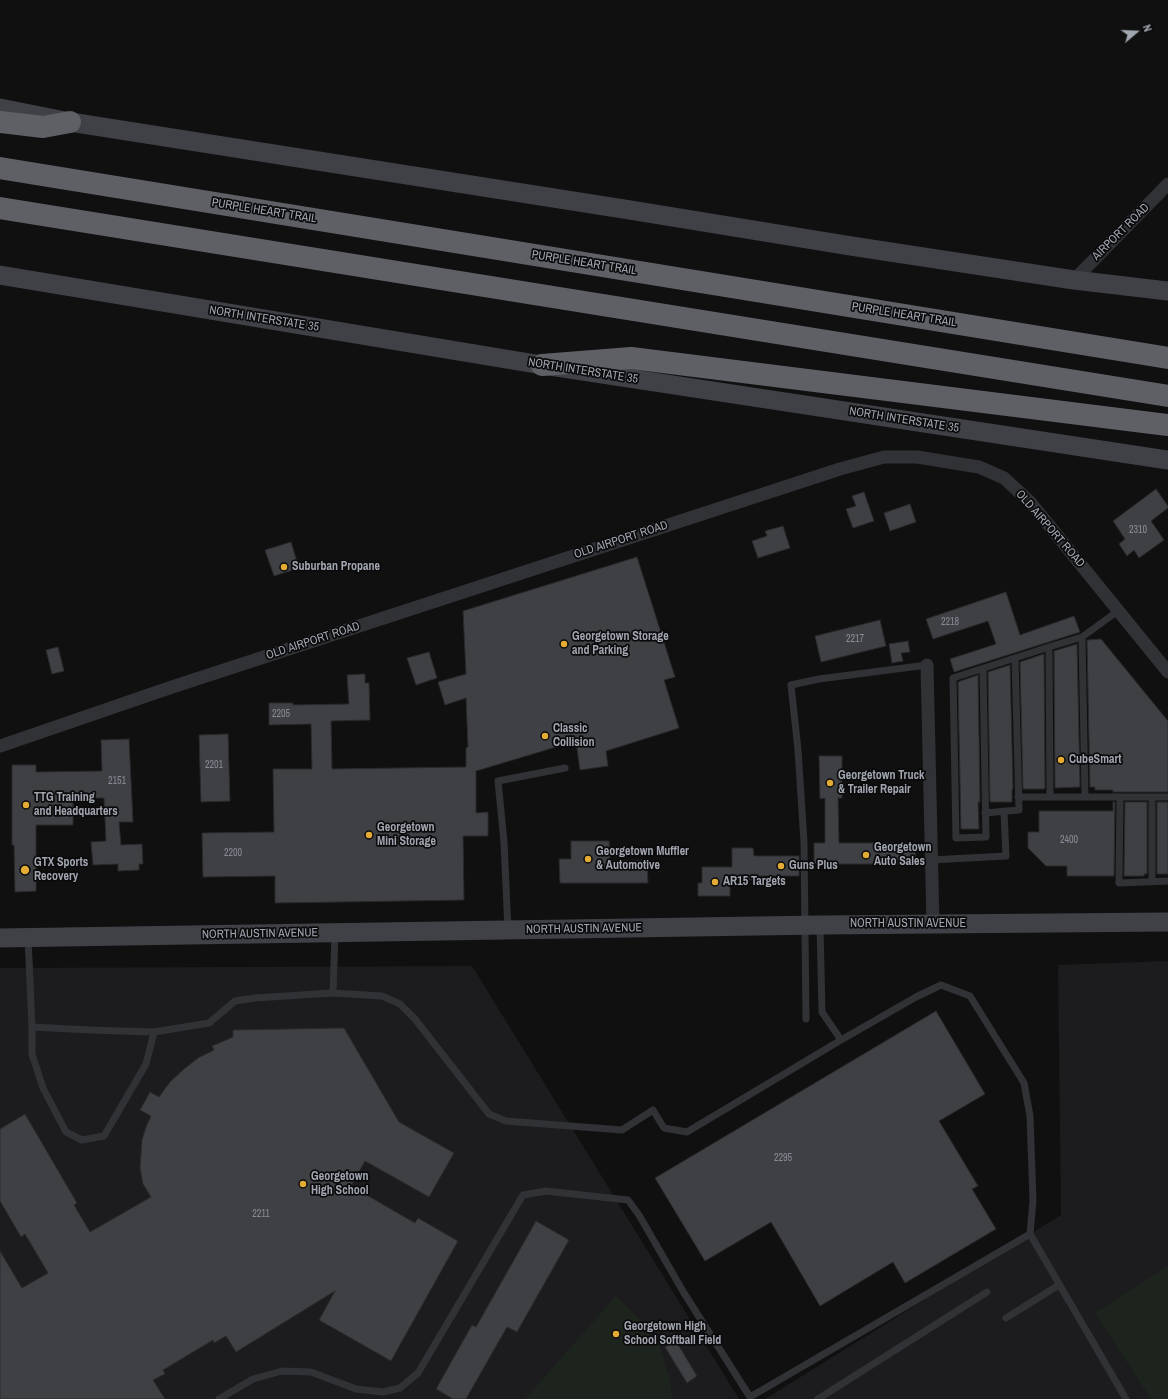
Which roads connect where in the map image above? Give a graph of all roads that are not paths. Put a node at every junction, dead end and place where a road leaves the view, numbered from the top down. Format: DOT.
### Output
graph roads {
  1 [pos="0,108"];
  2 [pos="0,122"];
  3 [pos="70,122"];
  4 [pos="0,168"];
  5 [pos="1168,184"];
  6 [pos="0,208"];
  7 [pos="0,275"];
  8 [pos="1074,280"];
  9 [pos="1168,291"];
  10 [pos="1168,358"];
  11 [pos="542,365"];
  12 [pos="1168,396"];
  13 [pos="1168,425"];
  14 [pos="1168,460"];
  15 [pos="1118,611"];
  16 [pos="1082,637"];
  17 [pos="1049,647"];
  18 [pos="1015,658"];
  19 [pos="927,665"];
  20 [pos="983,669"];
  21 [pos="1168,672"];
  22 [pos="0,746"];
  23 [pos="565,768"];
  24 [pos="1050,797"];
  25 [pos="1085,797"];
  26 [pos="1120,797"];
  27 [pos="1152,797"];
  28 [pos="1168,797"];
  29 [pos="1018,798"];
  30 [pos="1004,811"];
  31 [pos="985,813"];
  32 [pos="931,860"];
  33 [pos="1168,881"];
  34 [pos="1152,882"];
  35 [pos="1168,922"];
  36 [pos="933,924"];
  37 [pos="812,925"];
  38 [pos="508,930"];
  39 [pos="335,933"];
  40 [pos="0,938"];
  41 [pos="28,938"];
  42 [pos="333,993"];
  43 [pos="806,1019"];
  44 [pos="32,1027"];
  45 [pos="154,1032"];
  46 [pos="841,1040"];
  47 [pos="1030,1234"];
  48 [pos="1059,1285"];
  49 [pos="987,1292"];
  50 [pos="1006,1318"];
  51 [pos="750,1398"];
  52 [pos="219,1399"];
  53 [pos="818,1399"];
  54 [pos="1126,1399"];
  1 -- 3 [label="main road"];
  2 -- 3 [label="highway"];
  3 -- 8 [label="main road"];
  4 -- 10 [label="highway, PURPLE HEART TRAIL"];
  5 -- 8 [label="street, AIRPORT ROAD"];
  6 -- 12 [label="highway"];
  7 -- 11 [label="main road, NORTH INTERSTATE 35"];
  8 -- 9 [label="main road"];
  11 -- 13 [label="highway"];
  11 -- 14 [label="main road, NORTH INTERSTATE 35"];
  15 -- 16 [label="lane"];
  15 -- 21 [label="street, OLD AIRPORT ROAD"];
  15 -- 22 [label="street, OLD AIRPORT ROAD"];
  16 -- 17 [label="lane"];
  16 -- 25 [label="lane"];
  17 -- 18 [label="lane"];
  17 -- 24 [label="lane"];
  18 -- 20 [label="lane"];
  18 -- 29 [label="lane"];
  19 -- 32 [label="street"];
  19 -- 37 [label="lane"];
  20 -- 31 [label="lane"];
  20 -- 31 [label="lane"];
  23 -- 38 [label="lane"];
  24 -- 25 [label="lane"];
  24 -- 29 [label="lane"];
  25 -- 26 [label="lane"];
  26 -- 27 [label="lane"];
  26 -- 34 [label="lane"];
  27 -- 28 [label="lane"];
  27 -- 34 [label="lane"];
  29 -- 30 [label="lane"];
  30 -- 31 [label="lane"];
  30 -- 32 [label="lane"];
  32 -- 36 [label="street"];
  33 -- 34 [label="lane"];
  35 -- 36 [label="main road, NORTH AUSTIN AVENUE"];
  36 -- 37 [label="main road, NORTH AUSTIN AVENUE"];
  37 -- 38 [label="main road, NORTH AUSTIN AVENUE"];
  37 -- 43 [label="lane"];
  37 -- 46 [label="lane"];
  38 -- 39 [label="main road, NORTH AUSTIN AVENUE"];
  39 -- 41 [label="main road, NORTH AUSTIN AVENUE"];
  39 -- 42 [label="lane"];
  40 -- 41 [label="main road, NORTH AUSTIN AVENUE"];
  41 -- 44 [label="lane"];
  42 -- 45 [label="lane"];
  42 -- 46 [label="lane"];
  44 -- 45 [label="lane"];
  44 -- 45 [label="lane"];
  46 -- 47 [label="lane"];
  47 -- 48 [label="lane"];
  47 -- 51 [label="lane"];
  48 -- 50 [label="lane"];
  48 -- 54 [label="lane"];
  49 -- 53 [label="lane"];
  51 -- 52 [label="lane"];
}
